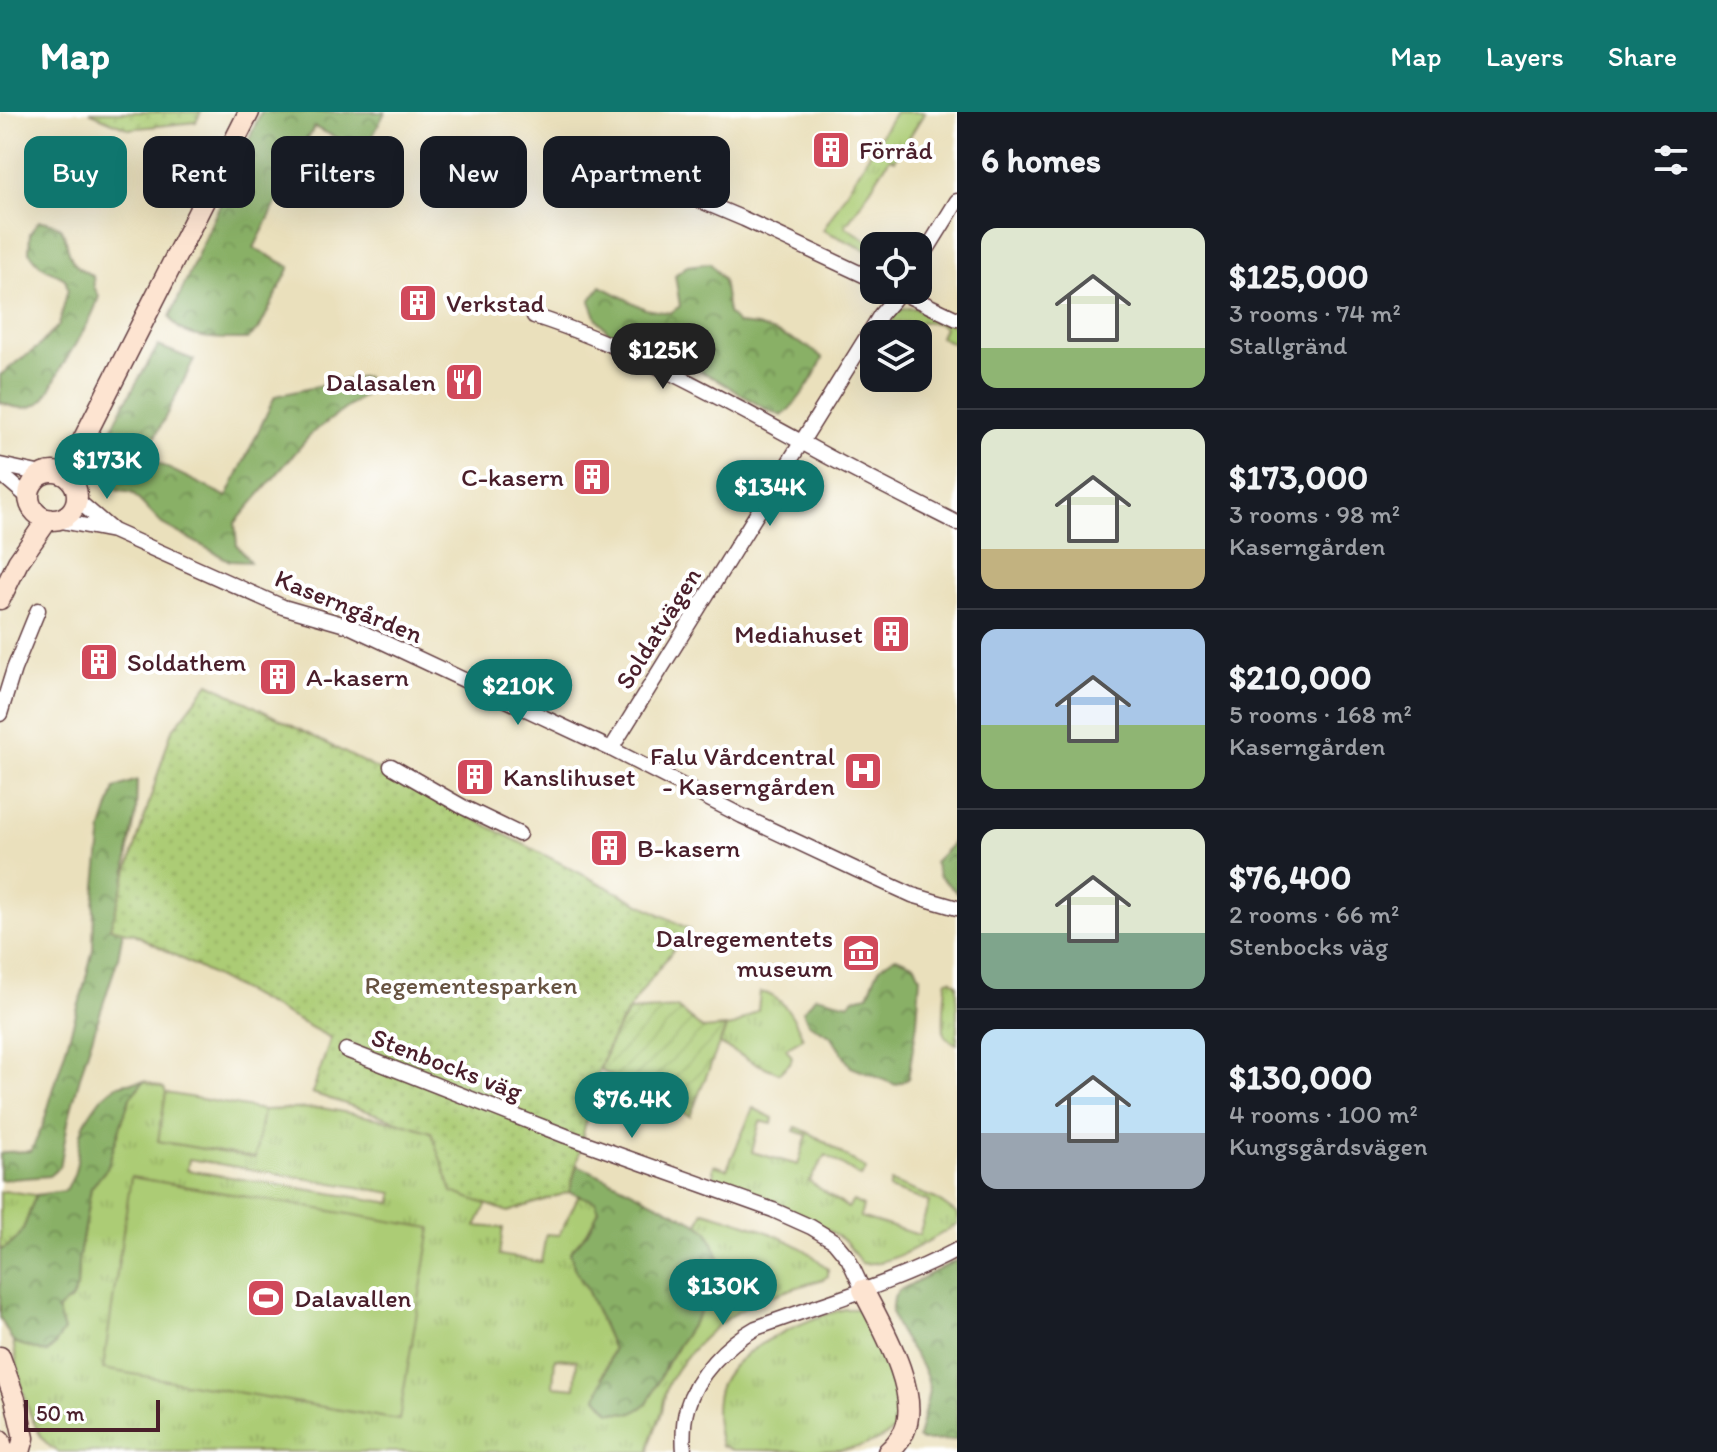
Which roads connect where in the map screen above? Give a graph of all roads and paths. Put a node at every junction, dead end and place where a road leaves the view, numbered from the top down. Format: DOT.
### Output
graph roads {
  1 [pos="249,112"];
  2 [pos="957,201"];
  3 [pos="718,208"];
  4 [pos="932,241"];
  5 [pos="860,273"];
  6 [pos="889,304"];
  7 [pos="926,304"];
  8 [pos="534,316"];
  9 [pos="957,319"];
  10 [pos="802,443"];
  11 [pos="81,444"];
  12 [pos="0,465"];
  13 [pos="0,473"];
  14 [pos="45,473"];
  15 [pos="75,490"];
  16 [pos="30,502"];
  17 [pos="52,520"];
  18 [pos="957,523"];
  19 [pos="113,531"];
  20 [pos="18,562"];
  21 [pos="0,599"];
  22 [pos="38,610"];
  23 [pos="7,667"];
  24 [pos="0,714"];
  25 [pos="611,749"];
  26 [pos="391,766"];
  27 [pos="519,834"];
  28 [pos="957,908"];
  29 [pos="346,1050"];
  30 [pos="957,1250"];
  31 [pos="863,1290"];
  32 [pos="0,1357"];
  33 [pos="0,1440"];
  34 [pos="26,1447"];
  35 [pos="3,1452"];
  36 [pos="684,1452"];
  37 [pos="888,1452"];
  1 -- 11 [label="main road"];
  2 -- 4 [label="street"];
  3 -- 5 [label="street"];
  6 -- 10 [label="street, Soldatvägen"];
  7 -- 9 [label="street"];
  8 -- 10 [label="street"];
  10 -- 18 [label="street"];
  10 -- 25 [label="street, Soldatvägen"];
  11 -- 14 [label="main road"];
  11 -- 15 [label="main road"];
  12 -- 14 [label="street"];
  13 -- 16 [label="street"];
  14 -- 15 [label="main road"];
  14 -- 16 [label="main road"];
  15 -- 17 [label="main road"];
  15 -- 19 [label="street, Kaserngården"];
  16 -- 17 [label="main road"];
  16 -- 20 [label="main road"];
  17 -- 19 [label="street, Kaserngården"];
  17 -- 20 [label="main road"];
  19 -- 25 [label="street, Kaserngården"];
  20 -- 21 [label="main road"];
  22 -- 23 [label="street"];
  23 -- 24 [label="street"];
  25 -- 28 [label="street, Kaserngården"];
  26 -- 27 [label="street"];
  29 -- 31 [label="street, Stenbocks väg"];
  30 -- 31 [label="street"];
  31 -- 36 [label="street"];
  31 -- 37 [label="main road"];
  32 -- 34 [label="main road"];
  33 -- 35 [label="main road"];
}
